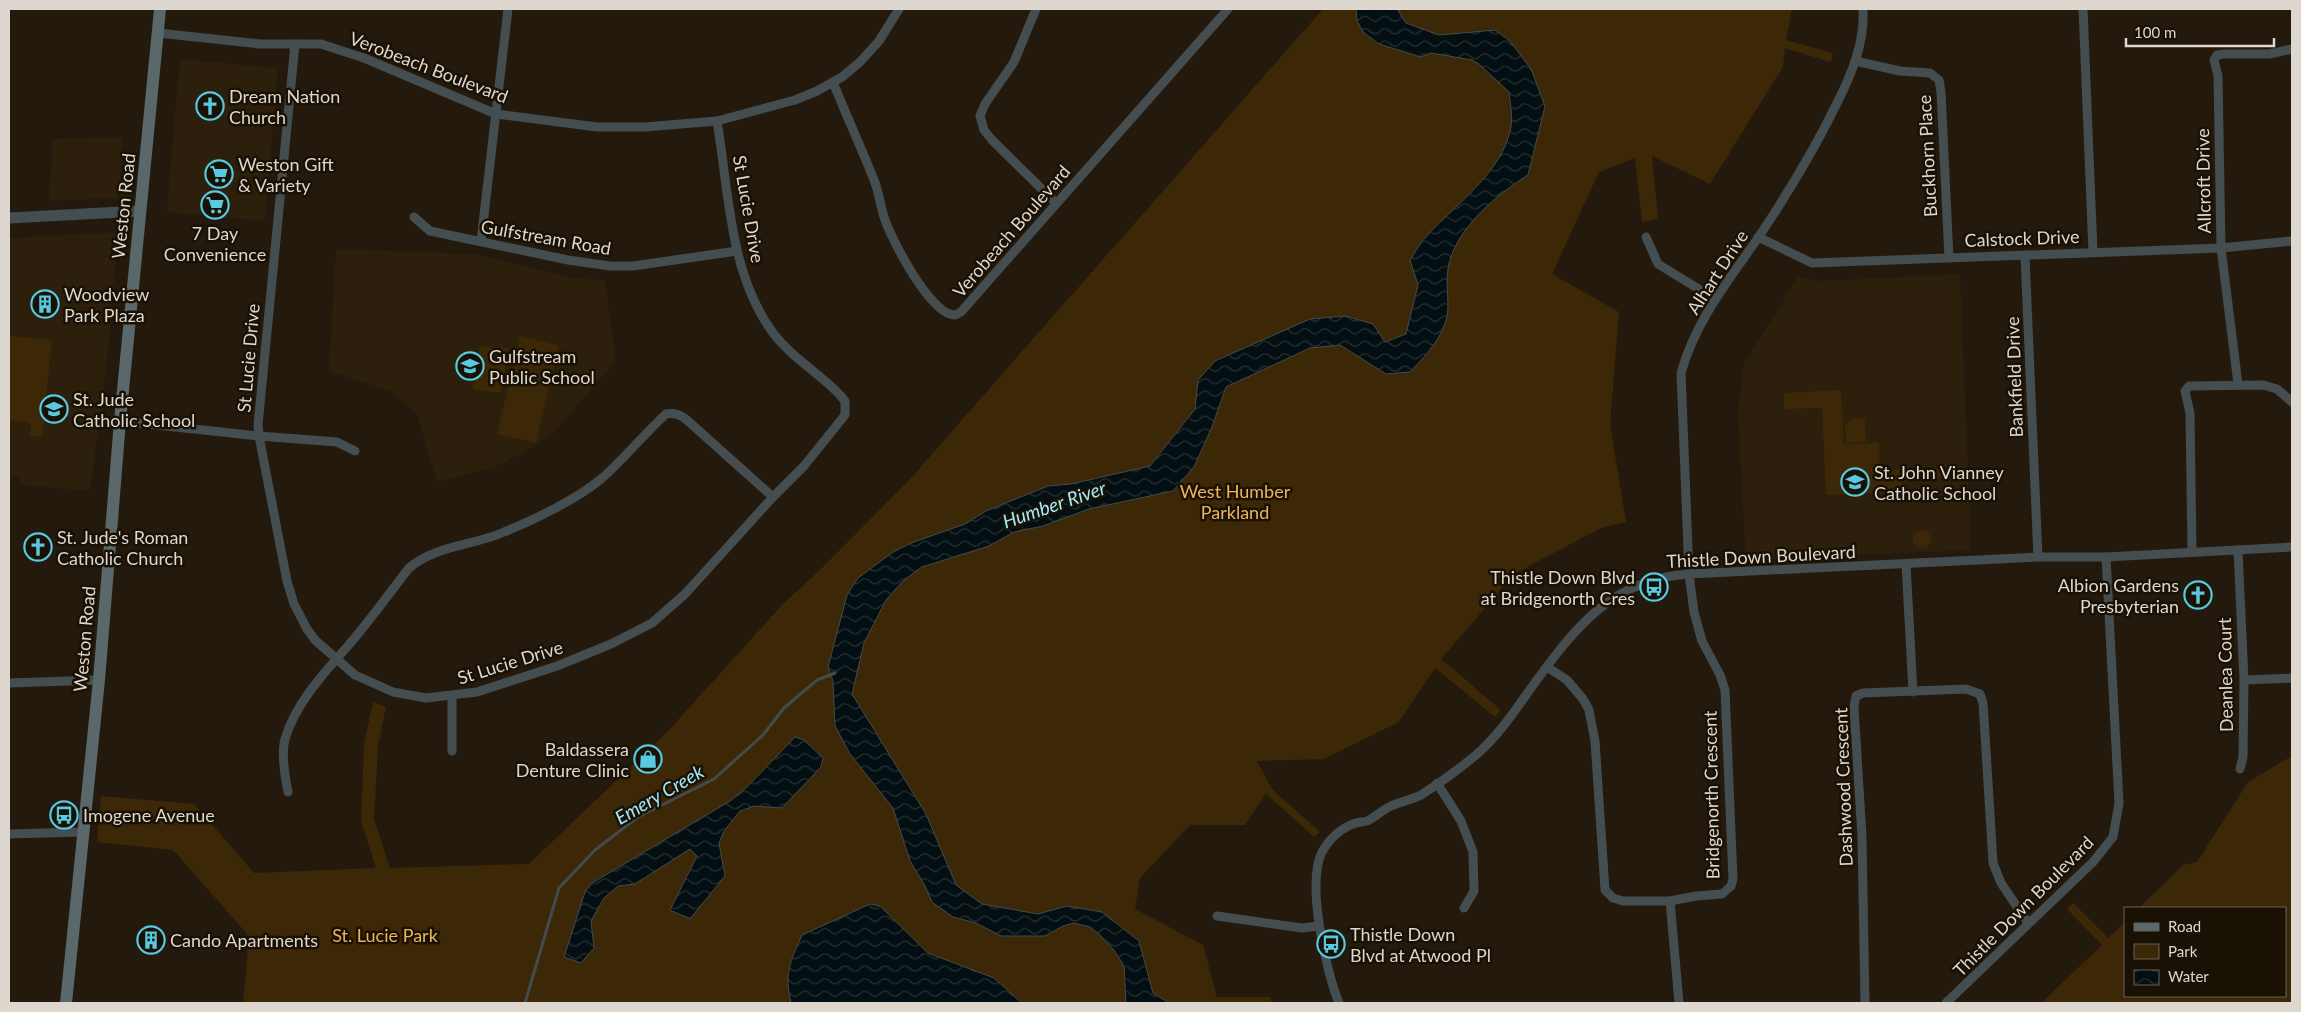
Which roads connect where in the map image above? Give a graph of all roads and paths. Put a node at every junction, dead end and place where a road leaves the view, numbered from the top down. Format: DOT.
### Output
graph roads {
  1 [pos="160,9"];
  2 [pos="508,9"];
  3 [pos="900,9"];
  4 [pos="1036,9"];
  5 [pos="1228,9"];
  6 [pos="1863,9"];
  7 [pos="2083,9"];
  8 [pos="158,33"];
  9 [pos="294,44"];
  10 [pos="2292,49"];
  11 [pos="1855,61"];
  12 [pos="833,82"];
  13 [pos="496,114"];
  14 [pos="717,121"];
  15 [pos="1056,203"];
  16 [pos="140,211"];
  17 [pos="414,217"];
  18 [pos="9,218"];
  19 [pos="1646,237"];
  20 [pos="1758,237"];
  21 [pos="480,241"];
  22 [pos="2292,241"];
  23 [pos="2221,248"];
  24 [pos="737,252"];
  25 [pos="2093,252"];
  26 [pos="2025,256"];
  27 [pos="1949,258"];
  28 [pos="1714,299"];
  29 [pos="2238,384"];
  30 [pos="2292,402"];
  31 [pos="120,421"];
  32 [pos="259,436"];
  33 [pos="355,451"];
  34 [pos="773,497"];
  35 [pos="2292,547"];
  36 [pos="2238,550"];
  37 [pos="2192,551"];
  38 [pos="2038,557"];
  39 [pos="2106,557"];
  40 [pos="1906,564"];
  41 [pos="1689,574"];
  42 [pos="337,658"];
  43 [pos="1547,667"];
  44 [pos="2292,678"];
  45 [pos="98,680"];
  46 [pos="2244,680"];
  47 [pos="9,683"];
  48 [pos="1912,692"];
  49 [pos="452,696"];
  50 [pos="452,751"];
  51 [pos="2240,769"];
  52 [pos="1437,783"];
  53 [pos="288,792"];
  54 [pos="82,832"];
  55 [pos="9,834"];
  56 [pos="1670,901"];
  57 [pos="1464,908"];
  58 [pos="1217,916"];
  59 [pos="2028,923"];
  60 [pos="1319,926"];
  61 [pos="66,1003"];
  62 [pos="1339,1003"];
  63 [pos="1679,1003"];
  64 [pos="1865,1003"];
  65 [pos="1946,1003"];
  1 -- 8 [label="main road, Weston Road"];
  2 -- 13 [label="street"];
  3 -- 12 [label="street, Verobeach Boulevard"];
  4 -- 15 [label="street"];
  5 -- 15 [label="street, Verobeach Boulevard"];
  6 -- 11 [label="street, Alhart Drive"];
  7 -- 25 [label="street"];
  8 -- 9 [label="street, Verobeach Boulevard"];
  8 -- 16 [label="main road, Weston Road"];
  9 -- 13 [label="street, Verobeach Boulevard"];
  9 -- 32 [label="street, St Lucie Drive"];
  10 -- 23 [label="street, Allcroft Drive"];
  11 -- 20 [label="street, Alhart Drive"];
  11 -- 27 [label="street, Buckhorn Place"];
  12 -- 14 [label="street, Verobeach Boulevard"];
  12 -- 15 [label="street, Verobeach Boulevard"];
  13 -- 14 [label="street, Verobeach Boulevard"];
  13 -- 21 [label="street"];
  14 -- 24 [label="street, St Lucie Drive"];
  16 -- 18 [label="street"];
  16 -- 31 [label="main road, Weston Road"];
  17 -- 21 [label="street, Gulfstream Road"];
  19 -- 28 [label="street"];
  20 -- 27 [label="street, Calstock Drive"];
  20 -- 28 [label="street, Alhart Drive"];
  21 -- 24 [label="street, Gulfstream Road"];
  22 -- 23 [label="street, Calstock Drive"];
  23 -- 25 [label="street, Calstock Drive"];
  23 -- 29 [label="street, Allcroft Drive"];
  24 -- 34 [label="street, St Lucie Drive"];
  25 -- 26 [label="street, Calstock Drive"];
  26 -- 27 [label="street, Calstock Drive"];
  26 -- 38 [label="street, Bankfield Drive"];
  28 -- 41 [label="street, Alhart Drive"];
  29 -- 30 [label="street"];
  29 -- 37 [label="street"];
  31 -- 32 [label="street"];
  31 -- 45 [label="main road, Weston Road"];
  32 -- 33 [label="street"];
  32 -- 42 [label="street, St Lucie Drive"];
  34 -- 42 [label="street"];
  34 -- 49 [label="street, St Lucie Drive"];
  35 -- 36 [label="street, Thistle Down Boulevard"];
  36 -- 37 [label="street, Thistle Down Boulevard"];
  36 -- 46 [label="street, Deanlea Court"];
  37 -- 39 [label="street, Thistle Down Boulevard"];
  38 -- 39 [label="street, Thistle Down Boulevard"];
  38 -- 40 [label="street, Thistle Down Boulevard"];
  39 -- 59 [label="street, Thistle Down Boulevard"];
  40 -- 41 [label="street, Thistle Down Boulevard"];
  40 -- 48 [label="street"];
  41 -- 43 [label="street, Thistle Down Boulevard"];
  41 -- 56 [label="street, Bridgenorth Crescent"];
  42 -- 49 [label="street, St Lucie Drive"];
  42 -- 53 [label="street"];
  43 -- 52 [label="street, Thistle Down Boulevard"];
  43 -- 56 [label="street, Bridgenorth Crescent"];
  44 -- 46 [label="street"];
  45 -- 47 [label="street"];
  45 -- 54 [label="main road, Weston Road"];
  46 -- 51 [label="street, Deanlea Court"];
  48 -- 59 [label="street, Dashwood Crescent"];
  48 -- 64 [label="street, Dashwood Crescent"];
  49 -- 50 [label="street"];
  52 -- 57 [label="street"];
  52 -- 60 [label="street, Thistle Down Boulevard"];
  54 -- 55 [label="street"];
  54 -- 61 [label="main road, Weston Road"];
  56 -- 63 [label="street"];
  58 -- 60 [label="street"];
  59 -- 65 [label="street, Thistle Down Boulevard"];
  60 -- 62 [label="street, Thistle Down Boulevard"];
}
